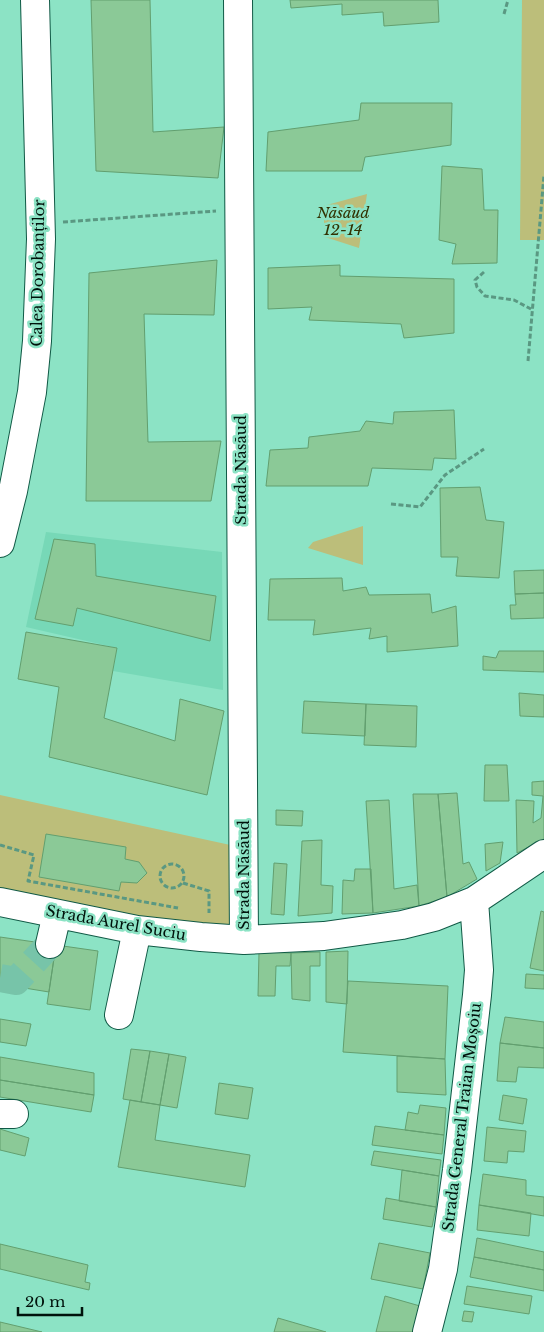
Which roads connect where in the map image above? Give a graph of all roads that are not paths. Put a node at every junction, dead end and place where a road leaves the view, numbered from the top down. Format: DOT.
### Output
graph roads {
  1 [pos="34,0"];
  2 [pos="238,0"];
  3 [pos="0,543"];
  4 [pos="544,854"];
  5 [pos="474,901"];
  6 [pos="0,902"];
  7 [pos="137,930"];
  8 [pos="244,940"];
  9 [pos="119,1015"];
  10 [pos="427,1332"];
  1 -- 3 [label="street, Calea Dorobanților"];
  2 -- 8 [label="street, Strada Năsăud"];
  4 -- 5 [label="street, Strada Aurel Suciu"];
  5 -- 8 [label="street, Strada Aurel Suciu"];
  5 -- 10 [label="street, Strada General Traian Moșoiu"];
  6 -- 7 [label="street, Strada Aurel Suciu"];
  7 -- 8 [label="street, Strada Aurel Suciu"];
  7 -- 9 [label="street"];
}
